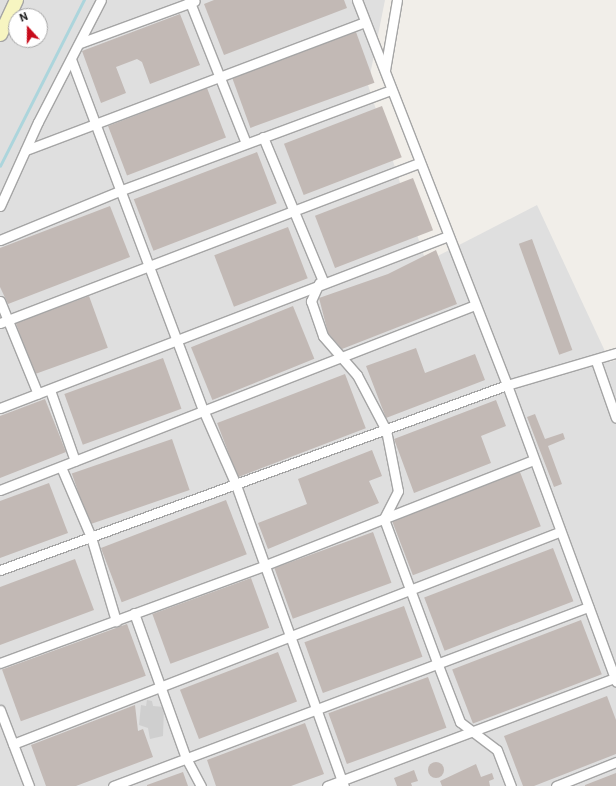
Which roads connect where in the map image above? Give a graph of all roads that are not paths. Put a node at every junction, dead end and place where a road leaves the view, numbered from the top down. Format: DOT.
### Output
graph roads {
  1 [pos="16,0"];
  2 [pos="101,0"];
  3 [pos="357,0"];
  4 [pos="398,0"];
  5 [pos="192,1"];
  6 [pos="365,22"];
  7 [pos="0,34"];
  8 [pos="80,43"];
  9 [pos="71,60"];
  10 [pos="384,71"];
  11 [pos="219,76"];
  12 [pos="392,90"];
  13 [pos="96,123"];
  14 [pos="263,137"];
  15 [pos="246,143"];
  16 [pos="26,150"];
  17 [pos="420,163"];
  18 [pos="122,190"];
  19 [pos="0,206"];
  20 [pos="293,211"];
  21 [pos="448,236"];
  22 [pos="0,240"];
  23 [pos="149,266"];
  24 [pos="321,282"];
  25 [pos="0,300"];
  26 [pos="475,305"];
  27 [pos="4,322"];
  28 [pos="177,342"];
  29 [pos="616,353"];
  30 [pos="340,357"];
  31 [pos="596,361"];
  32 [pos="507,385"];
  33 [pos="50,390"];
  34 [pos="38,394"];
  35 [pos="0,408"];
  36 [pos="204,412"];
  37 [pos="616,418"];
  38 [pos="386,430"];
  39 [pos="532,460"];
  40 [pos="75,461"];
  41 [pos="61,467"];
  42 [pos="236,485"];
  43 [pos="0,490"];
  44 [pos="384,519"];
  45 [pos="559,532"];
  46 [pos="91,537"];
  47 [pos="262,566"];
  48 [pos="0,570"];
  49 [pos="409,589"];
  50 [pos="588,607"];
  51 [pos="134,613"];
  52 [pos="116,621"];
  53 [pos="288,637"];
  54 [pos="0,663"];
  55 [pos="438,665"];
  56 [pos="615,680"];
  57 [pos="160,686"];
  58 [pos="0,710"];
  59 [pos="316,710"];
  60 [pos="471,732"];
  61 [pos="13,744"];
  62 [pos="186,758"];
  63 [pos="616,762"];
  64 [pos="343,783"];
  65 [pos="29,786"];
  66 [pos="114,786"];
  67 [pos="201,786"];
  68 [pos="327,786"];
  69 [pos="511,786"];
  70 [pos="556,786"];
  1 -- 7 [label="street"];
  2 -- 8 [label="street"];
  3 -- 6 [label="street"];
  4 -- 10 [label="street"];
  5 -- 8 [label="street"];
  5 -- 11 [label="street"];
  6 -- 10 [label="street"];
  6 -- 11 [label="street"];
  8 -- 9 [label="street"];
  9 -- 13 [label="street"];
  9 -- 16 [label="street"];
  10 -- 12 [label="street"];
  11 -- 13 [label="street"];
  11 -- 15 [label="street"];
  12 -- 14 [label="street"];
  12 -- 17 [label="street"];
  13 -- 16 [label="street"];
  13 -- 18 [label="street"];
  14 -- 15 [label="street"];
  14 -- 20 [label="street"];
  15 -- 18 [label="street"];
  16 -- 19 [label="street"];
  17 -- 20 [label="street"];
  17 -- 21 [label="street"];
  18 -- 22 [label="street"];
  18 -- 23 [label="street"];
  20 -- 23 [label="street"];
  20 -- 24 [label="street"];
  21 -- 24 [label="street"];
  21 -- 26 [label="street"];
  23 -- 27 [label="street"];
  23 -- 28 [label="street"];
  24 -- 28 [label="street"];
  24 -- 30 [label="street"];
  25 -- 27 [label="street"];
  26 -- 30 [label="street"];
  26 -- 32 [label="street"];
  27 -- 34 [label="street"];
  28 -- 33 [label="street"];
  28 -- 36 [label="street"];
  29 -- 31 [label="street"];
  30 -- 36 [label="street"];
  30 -- 38 [label="street"];
  31 -- 32 [label="street"];
  31 -- 37 [label="street"];
  32 -- 38 [label="street"];
  32 -- 39 [label="street"];
  33 -- 34 [label="street"];
  33 -- 40 [label="street"];
  34 -- 35 [label="street"];
  36 -- 40 [label="street"];
  36 -- 42 [label="street"];
  38 -- 42 [label="street"];
  38 -- 44 [label="street"];
  39 -- 44 [label="street"];
  39 -- 45 [label="street"];
  40 -- 41 [label="street"];
  41 -- 43 [label="street"];
  41 -- 46 [label="street"];
  42 -- 46 [label="street"];
  42 -- 47 [label="street"];
  44 -- 47 [label="street"];
  44 -- 49 [label="street"];
  45 -- 49 [label="street"];
  45 -- 50 [label="street"];
  46 -- 48 [label="street"];
  46 -- 52 [label="street"];
  47 -- 51 [label="street"];
  47 -- 53 [label="street"];
  49 -- 53 [label="street"];
  49 -- 55 [label="street"];
  50 -- 55 [label="street"];
  50 -- 56 [label="street"];
  51 -- 52 [label="street"];
  51 -- 57 [label="street"];
  52 -- 54 [label="street"];
  53 -- 57 [label="street"];
  53 -- 59 [label="street"];
  55 -- 59 [label="street"];
  55 -- 60 [label="street"];
  56 -- 60 [label="street"];
  57 -- 61 [label="street"];
  57 -- 62 [label="street"];
  58 -- 61 [label="street"];
  59 -- 62 [label="street"];
  59 -- 64 [label="street"];
  60 -- 64 [label="street"];
  60 -- 69 [label="street"];
  61 -- 65 [label="street"];
  62 -- 66 [label="street"];
  62 -- 67 [label="street"];
  63 -- 70 [label="street"];
  64 -- 68 [label="street"];
}
